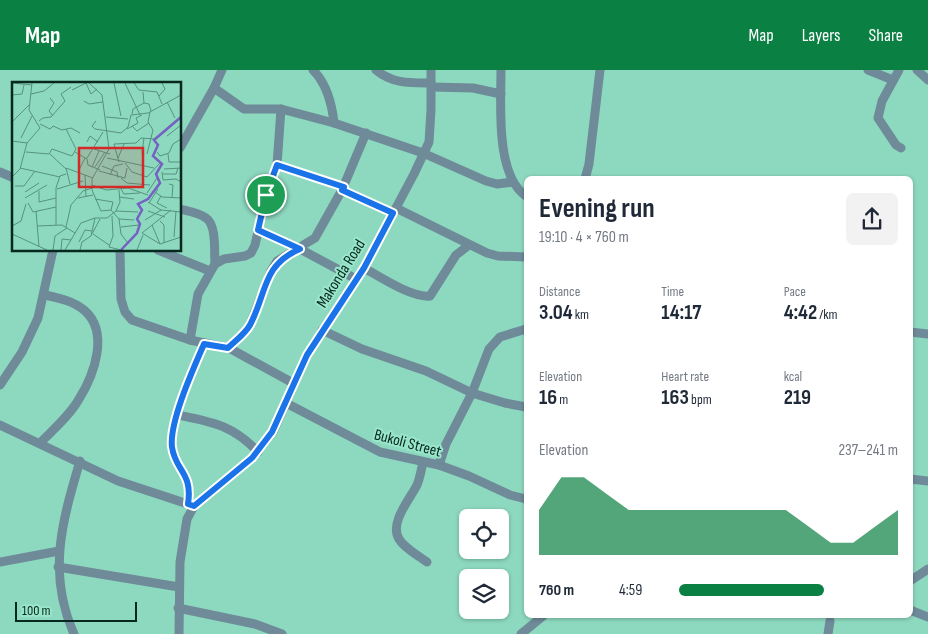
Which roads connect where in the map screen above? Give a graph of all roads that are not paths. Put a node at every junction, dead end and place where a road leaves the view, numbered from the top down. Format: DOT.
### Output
graph roads {
  1 [pos="222,70"];
  2 [pos="313,70"];
  3 [pos="376,70"];
  4 [pos="431,70"];
  5 [pos="501,70"];
  6 [pos="600,70"];
  7 [pos="868,70"];
  8 [pos="899,70"];
  9 [pos="916,70"];
  10 [pos="893,80"];
  11 [pos="928,80"];
  12 [pos="432,85"];
  13 [pos="214,88"];
  14 [pos="501,94"];
  15 [pos="281,109"];
  16 [pos="334,123"];
  17 [pos="366,133"];
  18 [pos="181,146"];
  19 [pos="901,148"];
  20 [pos="423,153"];
  21 [pos="277,165"];
  22 [pos="0,172"];
  23 [pos="586,176"];
  24 [pos="12,177"];
  25 [pos="513,182"];
  26 [pos="343,189"];
  27 [pos="524,194"];
  28 [pos="181,209"];
  29 [pos="395,210"];
  30 [pos="258,230"];
  31 [pos="469,245"];
  32 [pos="300,249"];
  33 [pos="54,251"];
  34 [pos="120,251"];
  35 [pos="161,251"];
  36 [pos="524,257"];
  37 [pos="213,267"];
  38 [pos="364,268"];
  39 [pos="356,279"];
  40 [pos="45,295"];
  41 [pos="322,330"];
  42 [pos="524,330"];
  43 [pos="913,332"];
  44 [pos="928,334"];
  45 [pos="190,340"];
  46 [pos="204,344"];
  47 [pos="228,348"];
  48 [pos="294,384"];
  49 [pos="0,385"];
  50 [pos="472,393"];
  51 [pos="286,403"];
  52 [pos="524,407"];
  53 [pos="178,416"];
  54 [pos="0,425"];
  55 [pos="40,442"];
  56 [pos="258,452"];
  57 [pos="80,461"];
  58 [pos="423,463"];
  59 [pos="439,465"];
  60 [pos="913,479"];
  61 [pos="928,481"];
  62 [pos="524,498"];
  63 [pos="191,505"];
  64 [pos="59,552"];
  65 [pos="0,562"];
  66 [pos="427,562"];
  67 [pos="58,567"];
  68 [pos="928,569"];
  69 [pos="913,579"];
  70 [pos="179,587"];
  71 [pos="178,608"];
  72 [pos="913,611"];
  73 [pos="928,617"];
  74 [pos="541,618"];
  75 [pos="830,620"];
  76 [pos="74,634"];
  77 [pos="179,634"];
  78 [pos="282,634"];
  79 [pos="521,634"];
  80 [pos="828,634"];
  1 -- 13 [label="street"];
  2 -- 16 [label="street"];
  3 -- 12 [label="street"];
  4 -- 12 [label="street, Makonda Road"];
  5 -- 14 [label="street"];
  6 -- 23 [label="street"];
  7 -- 10 [label="street"];
  8 -- 10 [label="street"];
  9 -- 11 [label="street"];
  10 -- 19 [label="street"];
  12 -- 14 [label="street"];
  12 -- 20 [label="street, Makonda Road"];
  13 -- 15 [label="street"];
  13 -- 18 [label="street"];
  14 -- 25 [label="street"];
  15 -- 16 [label="street"];
  15 -- 21 [label="street"];
  16 -- 17 [label="street"];
  17 -- 20 [label="street"];
  17 -- 26 [label="street"];
  20 -- 25 [label="street"];
  20 -- 29 [label="street, Makonda Road"];
  21 -- 26 [label="street"];
  21 -- 30 [label="street"];
  22 -- 24 [label="street"];
  25 -- 27 [label="street"];
  26 -- 29 [label="street"];
  26 -- 32 [label="street"];
  28 -- 37 [label="street"];
  29 -- 31 [label="street"];
  29 -- 38 [label="street, Makonda Road"];
  30 -- 32 [label="street"];
  30 -- 37 [label="street"];
  31 -- 36 [label="street"];
  31 -- 38 [label="street"];
  32 -- 39 [label="street"];
  32 -- 47 [label="street"];
  33 -- 40 [label="street"];
  34 -- 45 [label="street"];
  35 -- 37 [label="street"];
  37 -- 45 [label="street"];
  38 -- 39 [label="street, Makonda Road"];
  39 -- 41 [label="street, Makonda Road"];
  40 -- 49 [label="street"];
  40 -- 55 [label="street"];
  41 -- 48 [label="street, Makonda Road"];
  41 -- 50 [label="street"];
  42 -- 50 [label="street"];
  43 -- 44 [label="street"];
  45 -- 46 [label="street"];
  46 -- 47 [label="street"];
  46 -- 53 [label="street"];
  47 -- 48 [label="street"];
  48 -- 51 [label="street, Makonda Road"];
  50 -- 52 [label="street"];
  50 -- 59 [label="street"];
  51 -- 56 [label="street, Makonda Road"];
  51 -- 58 [label="street, Bukoli Street"];
  53 -- 56 [label="street"];
  53 -- 63 [label="street"];
  54 -- 55 [label="street"];
  55 -- 57 [label="street"];
  56 -- 63 [label="street, Makonda Road"];
  57 -- 63 [label="street"];
  57 -- 64 [label="street"];
  58 -- 59 [label="street, Bukoli Street"];
  58 -- 66 [label="street"];
  59 -- 62 [label="street, Bukoli Street"];
  60 -- 61 [label="street"];
  63 -- 70 [label="street, Makonda Road"];
  64 -- 65 [label="street"];
  64 -- 67 [label="street"];
  67 -- 70 [label="street"];
  67 -- 76 [label="street"];
  68 -- 69 [label="street"];
  70 -- 71 [label="street, Makonda Road"];
  71 -- 77 [label="street, Makonda Road"];
  71 -- 78 [label="street"];
  72 -- 73 [label="street"];
  74 -- 79 [label="street"];
  75 -- 80 [label="street"];
}
